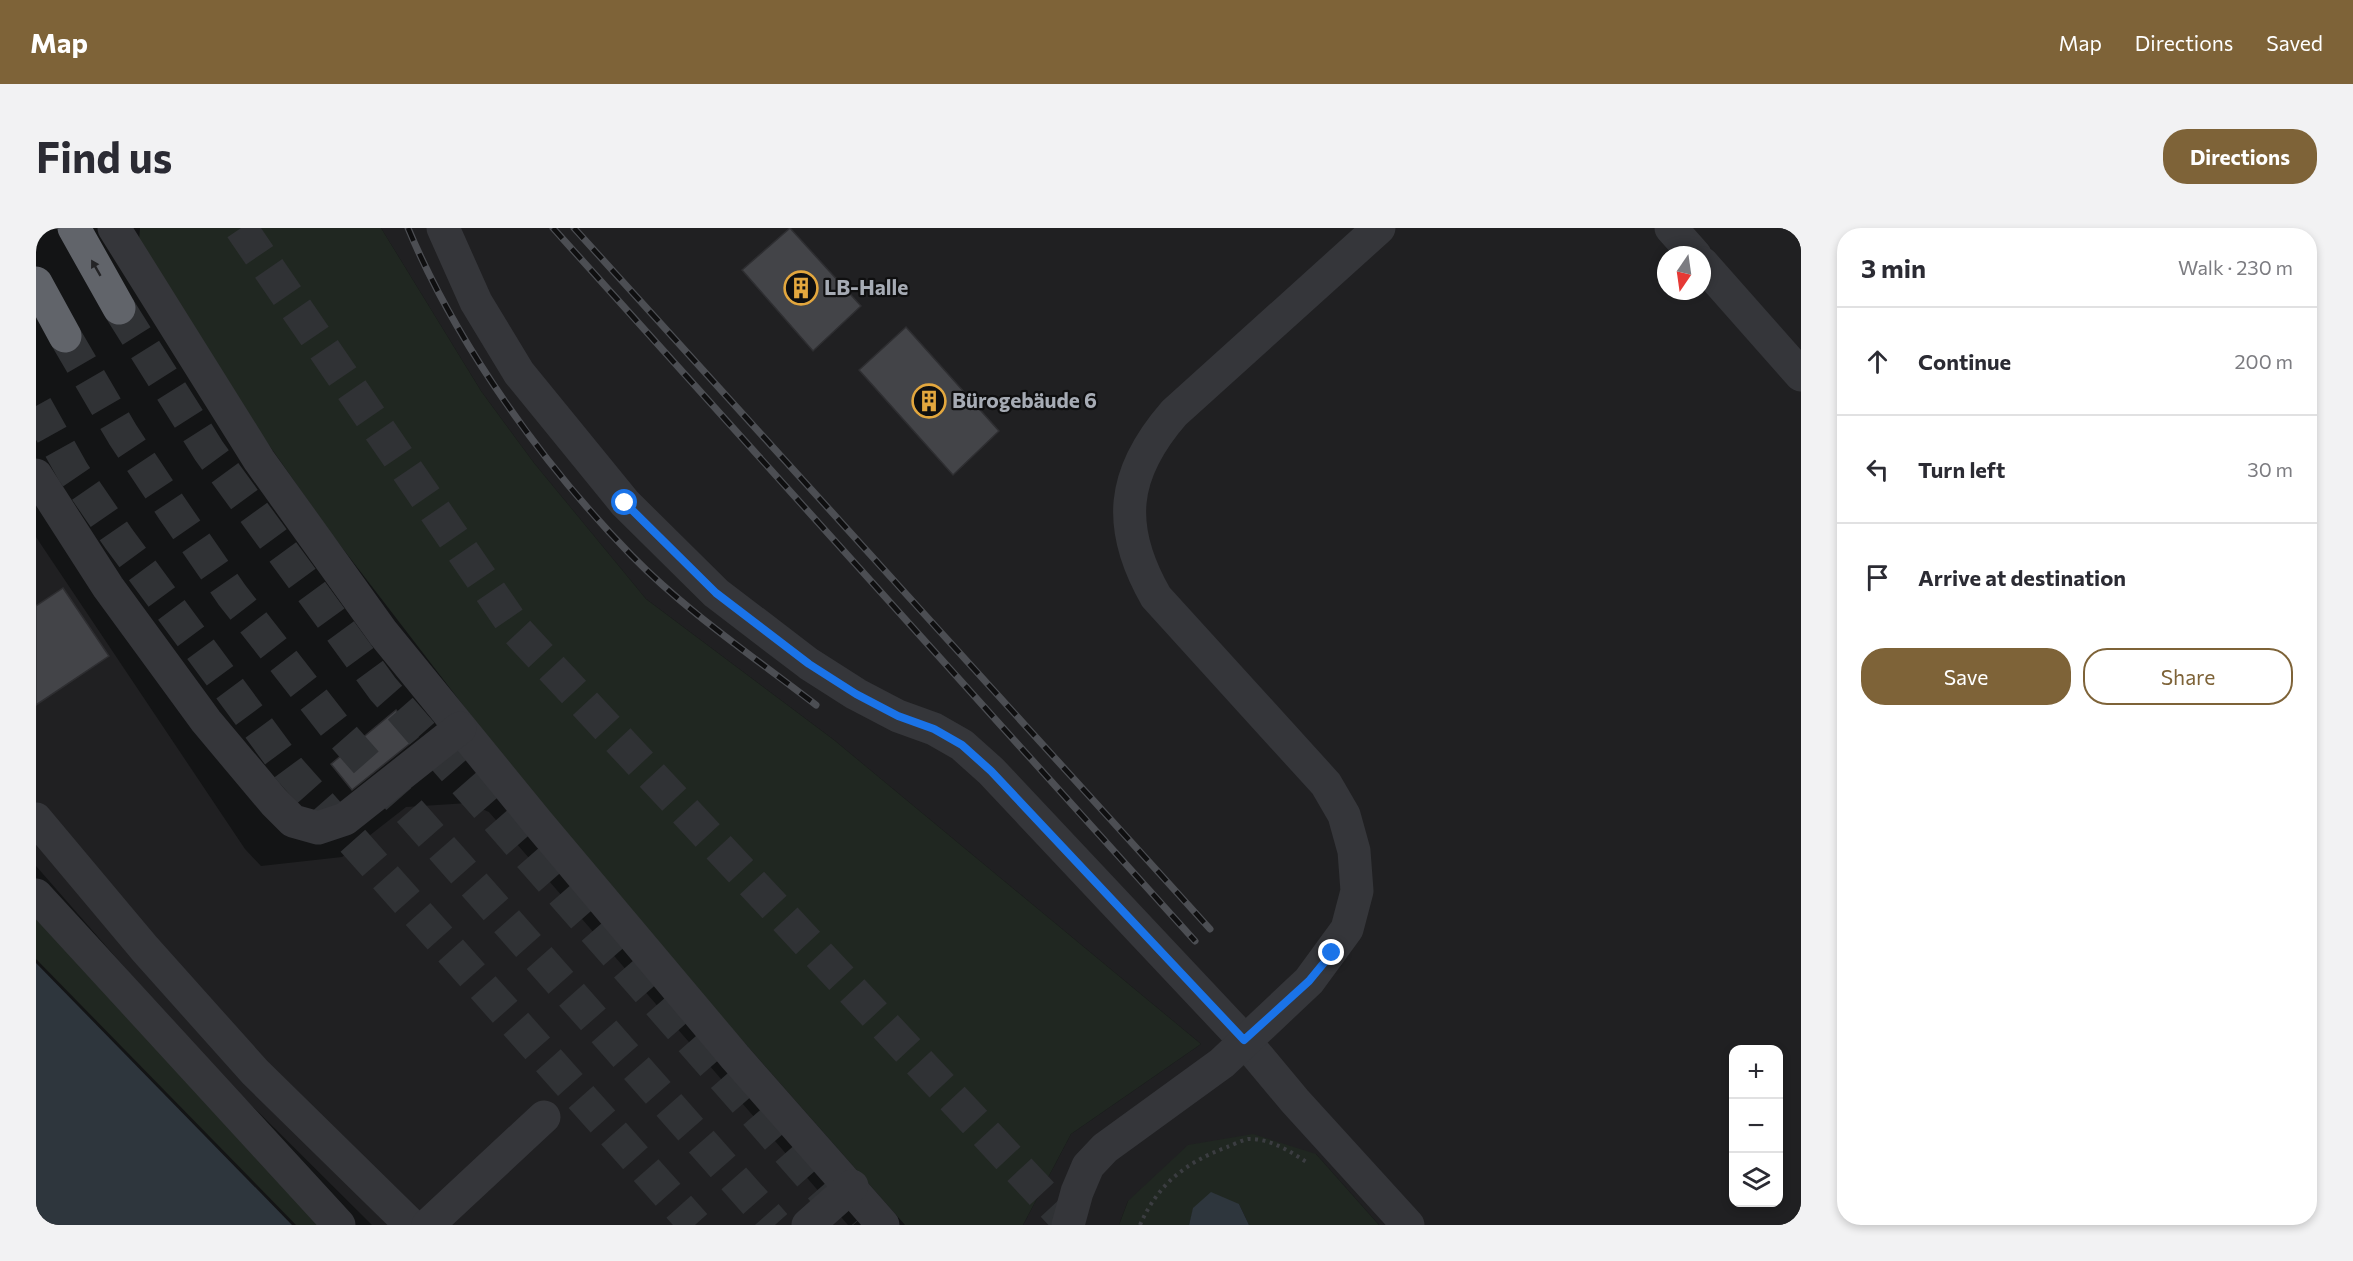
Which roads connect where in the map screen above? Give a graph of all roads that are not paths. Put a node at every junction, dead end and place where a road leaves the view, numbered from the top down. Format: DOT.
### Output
graph roads {
  1 [pos="74,228"];
  2 [pos="114,228"];
  3 [pos="443,228"];
  4 [pos="1379,228"];
  5 [pos="1671,228"];
  6 [pos="1687,246"];
  7 [pos="1711,273"];
  8 [pos="36,284"];
  9 [pos="119,308"];
  10 [pos="65,336"];
  11 [pos="1801,375"];
  12 [pos="36,475"];
  13 [pos="460,728"];
  14 [pos="36,819"];
  15 [pos="36,896"];
  16 [pos="1244,1040"];
  17 [pos="544,1117"];
  18 [pos="852,1186"];
  19 [pos="339,1225"];
  20 [pos="411,1225"];
  21 [pos="428,1225"];
  22 [pos="808,1225"];
  23 [pos="883,1225"];
  24 [pos="1068,1225"];
  25 [pos="1408,1225"];
  9 -- 1 [label="highway, one-way"];
  2 -- 13 [label="lane"];
  3 -- 16 [label="lane"];
  4 -- 16 [label="lane"];
  5 -- 6 [label="lane"];
  7 -- 11 [label="lane"];
  8 -- 10 [label="highway"];
  12 -- 13 [label="lane"];
  13 -- 18 [label="lane"];
  14 -- 20 [label="lane"];
  15 -- 19 [label="lane"];
  16 -- 24 [label="lane"];
  16 -- 25 [label="lane"];
  17 -- 21 [label="lane"];
  18 -- 22 [label="lane"];
  18 -- 23 [label="lane"];
}
